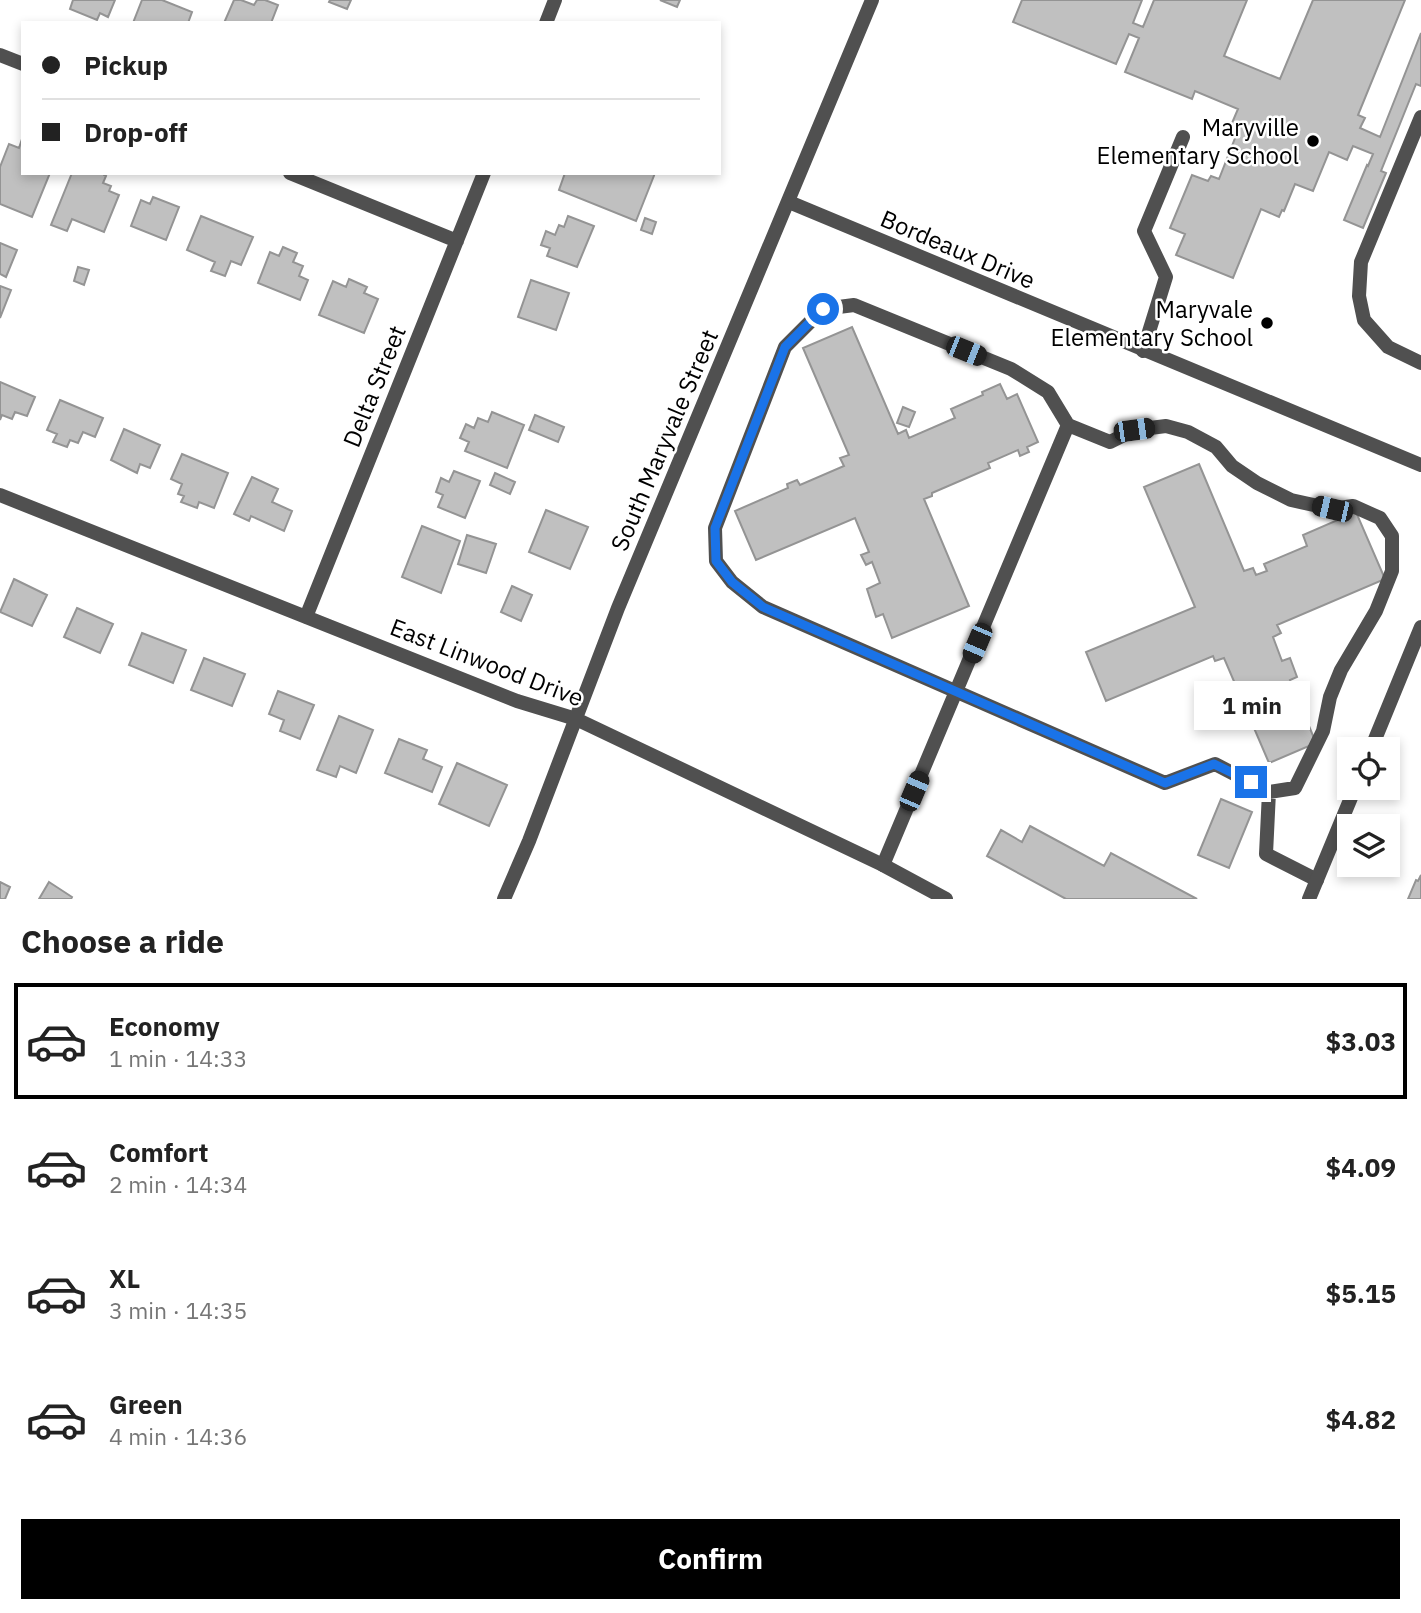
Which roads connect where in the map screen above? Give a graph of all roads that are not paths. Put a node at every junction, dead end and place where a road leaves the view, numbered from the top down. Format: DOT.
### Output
graph roads {
  1 [pos="555,0"];
  2 [pos="872,0"];
  3 [pos="547,21"];
  4 [pos="0,55"];
  5 [pos="21,63"];
  6 [pos="1421,117"];
  7 [pos="1183,137"];
  8 [pos="295,175"];
  9 [pos="483,175"];
  10 [pos="789,202"];
  11 [pos="457,241"];
  12 [pos="1143,351"];
  13 [pos="1421,363"];
  14 [pos="1068,425"];
  15 [pos="1421,466"];
  16 [pos="0,495"];
  17 [pos="306,617"];
  18 [pos="1421,627"];
  19 [pos="956,692"];
  20 [pos="576,719"];
  21 [pos="1376,737"];
  22 [pos="1269,792"];
  23 [pos="1350,800"];
  24 [pos="883,864"];
  25 [pos="1317,880"];
  26 [pos="942,898"];
  27 [pos="504,899"];
  28 [pos="1309,899"];
  1 -- 3 [label="street"];
  2 -- 10 [label="street, South Maryvale Street"];
  4 -- 5 [label="street"];
  6 -- 13 [label="street"];
  7 -- 12 [label="street"];
  8 -- 11 [label="street"];
  9 -- 11 [label="street, Delta Street"];
  10 -- 12 [label="street, Bordeaux Drive"];
  10 -- 20 [label="street, South Maryvale Street"];
  11 -- 17 [label="street, Delta Street"];
  12 -- 15 [label="street, Bordeaux Drive"];
  14 -- 19 [label="street"];
  14 -- 19 [label="street"];
  14 -- 22 [label="street"];
  16 -- 17 [label="street, East Linwood Drive"];
  17 -- 20 [label="street, East Linwood Drive"];
  18 -- 21 [label="street"];
  19 -- 22 [label="street"];
  19 -- 24 [label="street"];
  20 -- 24 [label="street, East Linwood Drive"];
  20 -- 27 [label="street, South Maryvale Street"];
  22 -- 25 [label="street"];
  23 -- 25 [label="street"];
  24 -- 26 [label="street, East Linwood Drive"];
  25 -- 28 [label="street"];
}
